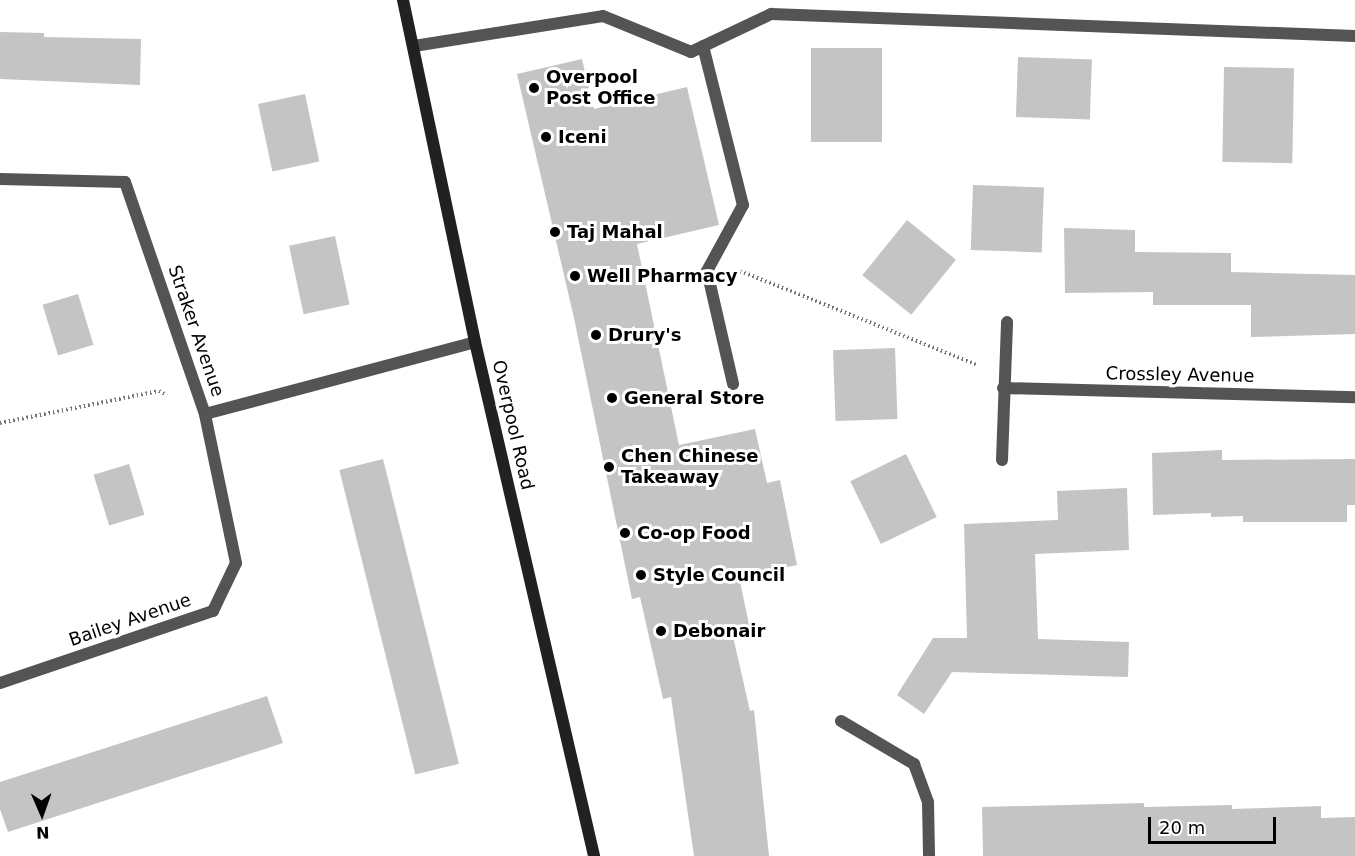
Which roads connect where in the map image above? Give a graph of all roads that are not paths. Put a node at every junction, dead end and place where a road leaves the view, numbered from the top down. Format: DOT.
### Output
graph roads {
  1 [pos="404,0"];
  2 [pos="1355,36"];
  3 [pos="414,46"];
  4 [pos="704,46"];
  5 [pos="0,179"];
  6 [pos="1007,322"];
  7 [pos="475,342"];
  8 [pos="733,384"];
  9 [pos="1003,388"];
  10 [pos="1355,397"];
  11 [pos="205,414"];
  12 [pos="1002,460"];
  13 [pos="0,683"];
  14 [pos="841,721"];
  15 [pos="594,856"];
  16 [pos="929,856"];
  1 -- 3 [label="main road, Overpool Road"];
  2 -- 4 [label="street"];
  3 -- 4 [label="street"];
  3 -- 7 [label="main road, Overpool Road"];
  4 -- 8 [label="street"];
  5 -- 11 [label="street, Straker Avenue"];
  6 -- 9 [label="street"];
  7 -- 11 [label="street, Straker Avenue"];
  7 -- 15 [label="main road, Overpool Road"];
  9 -- 10 [label="street, Crossley Avenue"];
  9 -- 12 [label="street"];
  11 -- 13 [label="street, Bailey Avenue"];
  14 -- 16 [label="street"];
}
